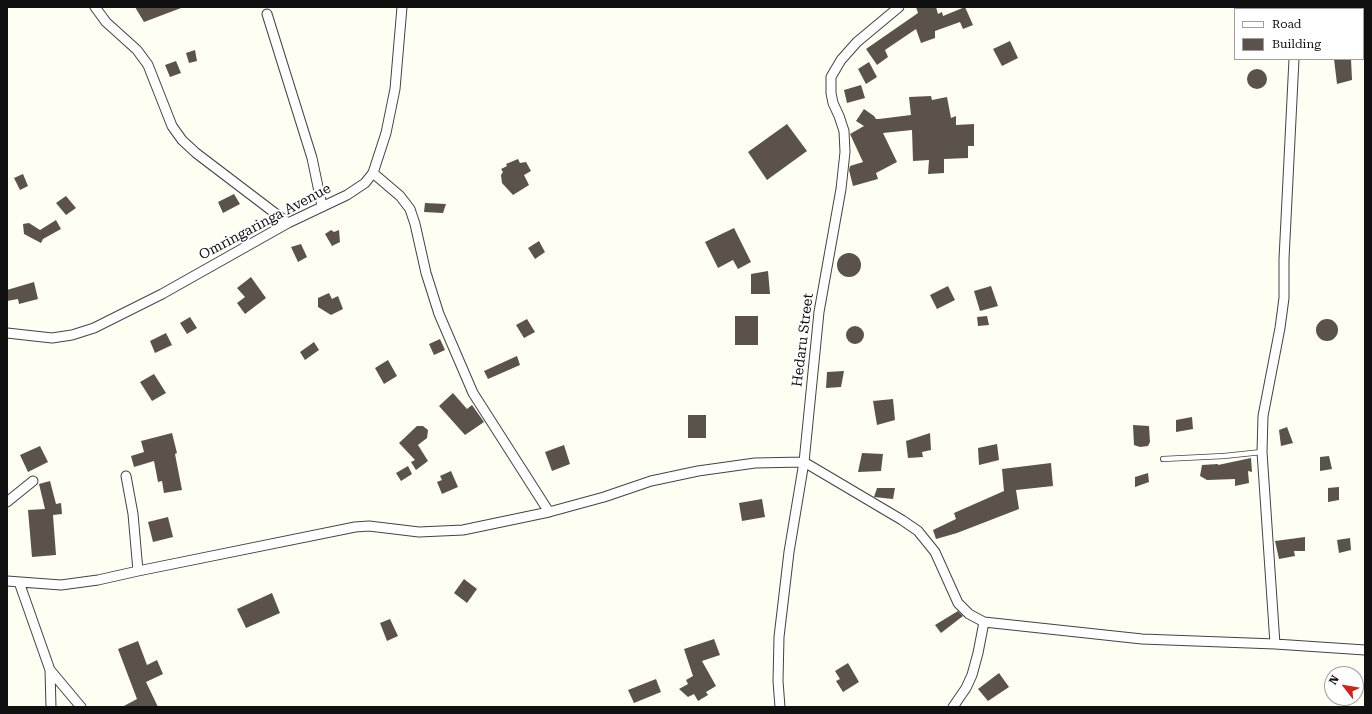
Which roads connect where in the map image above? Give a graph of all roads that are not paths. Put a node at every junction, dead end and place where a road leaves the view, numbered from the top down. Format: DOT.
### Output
graph roads {
  1 [pos="95,7"];
  2 [pos="402,7"];
  3 [pos="899,7"];
  4 [pos="267,14"];
  5 [pos="1294,60"];
  6 [pos="374,173"];
  7 [pos="322,206"];
  8 [pos="288,223"];
  9 [pos="7,333"];
  10 [pos="1262,452"];
  11 [pos="1163,459"];
  12 [pos="804,462"];
  13 [pos="126,476"];
  14 [pos="33,481"];
  15 [pos="7,502"];
  16 [pos="549,512"];
  17 [pos="138,571"];
  18 [pos="7,581"];
  19 [pos="19,582"];
  20 [pos="984,622"];
  21 [pos="1275,644"];
  22 [pos="1365,650"];
  23 [pos="50,670"];
  24 [pos="51,707"];
  25 [pos="82,707"];
  26 [pos="780,707"];
  27 [pos="953,707"];
  1 -- 8 [label="street"];
  2 -- 6 [label="street, Omringaringa Avenue"];
  3 -- 12 [label="street, Hedaru Street"];
  4 -- 7 [label="street"];
  5 -- 10 [label="street"];
  6 -- 7 [label="street, Omringaringa Avenue"];
  6 -- 16 [label="street"];
  7 -- 8 [label="street, Omringaringa Avenue"];
  8 -- 9 [label="street, Omringaringa Avenue"];
  10 -- 11 [label="lane"];
  10 -- 21 [label="street"];
  12 -- 16 [label="street"];
  12 -- 20 [label="street"];
  12 -- 26 [label="street, Hedaru Street"];
  13 -- 17 [label="street"];
  14 -- 15 [label="street"];
  16 -- 17 [label="street"];
  17 -- 19 [label="street"];
  18 -- 19 [label="street"];
  19 -- 23 [label="street"];
  20 -- 21 [label="street"];
  20 -- 27 [label="street"];
  21 -- 22 [label="street"];
  23 -- 24 [label="street"];
  23 -- 25 [label="street"];
}
